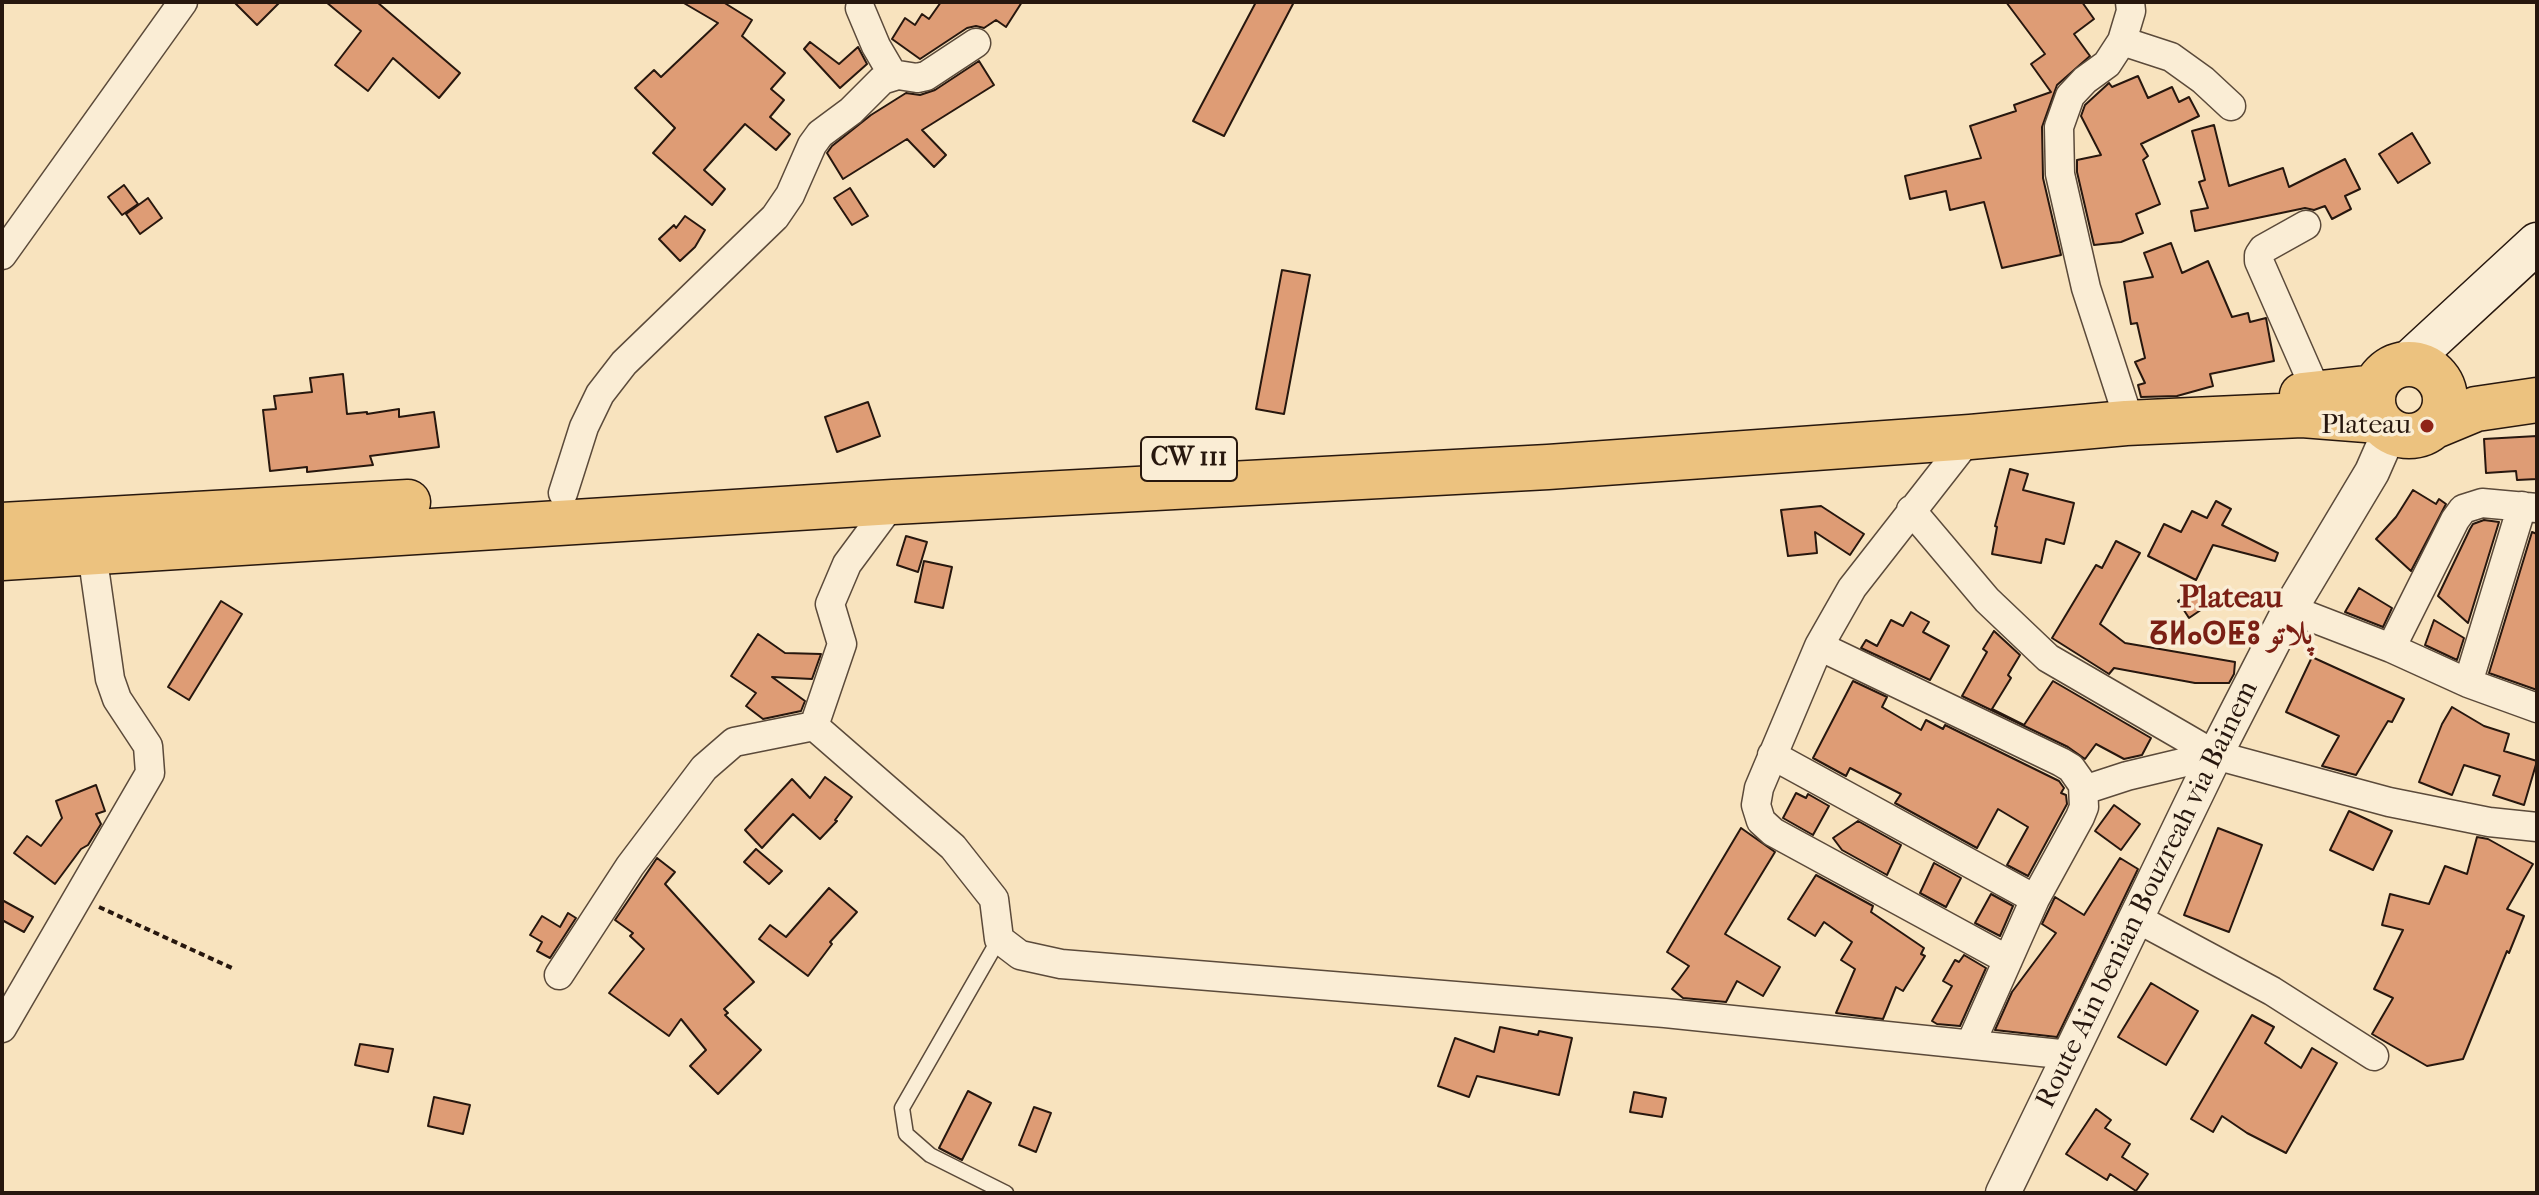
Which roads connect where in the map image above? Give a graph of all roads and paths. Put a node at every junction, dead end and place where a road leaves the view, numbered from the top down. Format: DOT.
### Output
graph roads {
  1 [pos="183,2"];
  2 [pos="2125,5"];
  3 [pos="860,8"];
  4 [pos="2122,41"];
  5 [pos="976,43"];
  6 [pos="893,75"];
  7 [pos="2231,106"];
  8 [pos="2306,225"];
  9 [pos="2537,243"];
  10 [pos="2,255"];
  11 [pos="2537,277"];
  12 [pos="2537,370"];
  13 [pos="2404,392"];
  14 [pos="2317,393"];
  15 [pos="2537,400"];
  16 [pos="2125,408"];
  17 [pos="1970,437"];
  18 [pos="563,493"];
  19 [pos="893,502"];
  20 [pos="2529,507"];
  21 [pos="1911,510"];
  22 [pos="2,525"];
  23 [pos="92,553"];
  24 [pos="2,558"];
  25 [pos="2290,609"];
  26 [pos="1819,646"];
  27 [pos="2391,648"];
  28 [pos="2468,683"];
  29 [pos="2537,708"];
  30 [pos="814,726"];
  31 [pos="1772,755"];
  32 [pos="2215,755"];
  33 [pos="2084,790"];
  34 [pos="2537,827"];
  35 [pos="79,897"];
  36 [pos="2035,899"];
  37 [pos="2136,918"];
  38 [pos="999,939"];
  39 [pos="2008,960"];
  40 [pos="234,969"];
  41 [pos="559,975"];
  42 [pos="2,1028"];
  43 [pos="1971,1043"];
  44 [pos="2070,1055"];
  45 [pos="2374,1056"];
  46 [pos="1006,1193"];
  47 [pos="2003,1193"];
  1 -- 10 [label="street"];
  2 -- 4 [label="street"];
  3 -- 6 [label="street"];
  4 -- 7 [label="street"];
  4 -- 16 [label="street"];
  5 -- 6 [label="street"];
  6 -- 18 [label="street"];
  8 -- 14 [label="street"];
  9 -- 13 [label="main road, Route Ain benian Bouzreah via Bainem"];
  11 -- 13 [label="main road, Route Ain benian Bouzreah via Bainem"];
  12 -- 13 [label="main road"];
  13 -- 14 [label="main road, CW 111"];
  13 -- 15 [label="main road"];
  13 -- 17 [label="main road, CW 111"];
  13 -- 25 [label="street, Route Ain benian Bouzreah via Bainem"];
  14 -- 16 [label="main road, CW 111"];
  16 -- 18 [label="main road, CW 111"];
  17 -- 19 [label="main road, CW 111"];
  17 -- 21 [label="street"];
  18 -- 22 [label="main road, CW 111"];
  19 -- 23 [label="main road, CW 111"];
  19 -- 30 [label="street"];
  20 -- 27 [label="street"];
  20 -- 28 [label="street"];
  21 -- 26 [label="street"];
  21 -- 32 [label="street"];
  23 -- 24 [label="main road, CW 111"];
  23 -- 35 [label="street"];
  25 -- 27 [label="street"];
  25 -- 32 [label="street, Route Ain benian Bouzreah via Bainem"];
  26 -- 31 [label="street"];
  26 -- 33 [label="street"];
  27 -- 28 [label="street"];
  28 -- 29 [label="street"];
  30 -- 38 [label="street"];
  30 -- 41 [label="street"];
  31 -- 36 [label="street"];
  31 -- 39 [label="street"];
  32 -- 33 [label="street"];
  32 -- 34 [label="street"];
  32 -- 37 [label="street, Route Ain benian Bouzreah via Bainem"];
  33 -- 36 [label="street"];
  35 -- 40 [label="path"];
  35 -- 42 [label="street"];
  36 -- 39 [label="street"];
  37 -- 44 [label="street, Route Ain benian Bouzreah via Bainem"];
  37 -- 45 [label="street"];
  38 -- 43 [label="street"];
  38 -- 46 [label="lane"];
  39 -- 43 [label="street"];
  43 -- 44 [label="street"];
  44 -- 47 [label="street, Route Ain benian Bouzreah via Bainem"];
}
